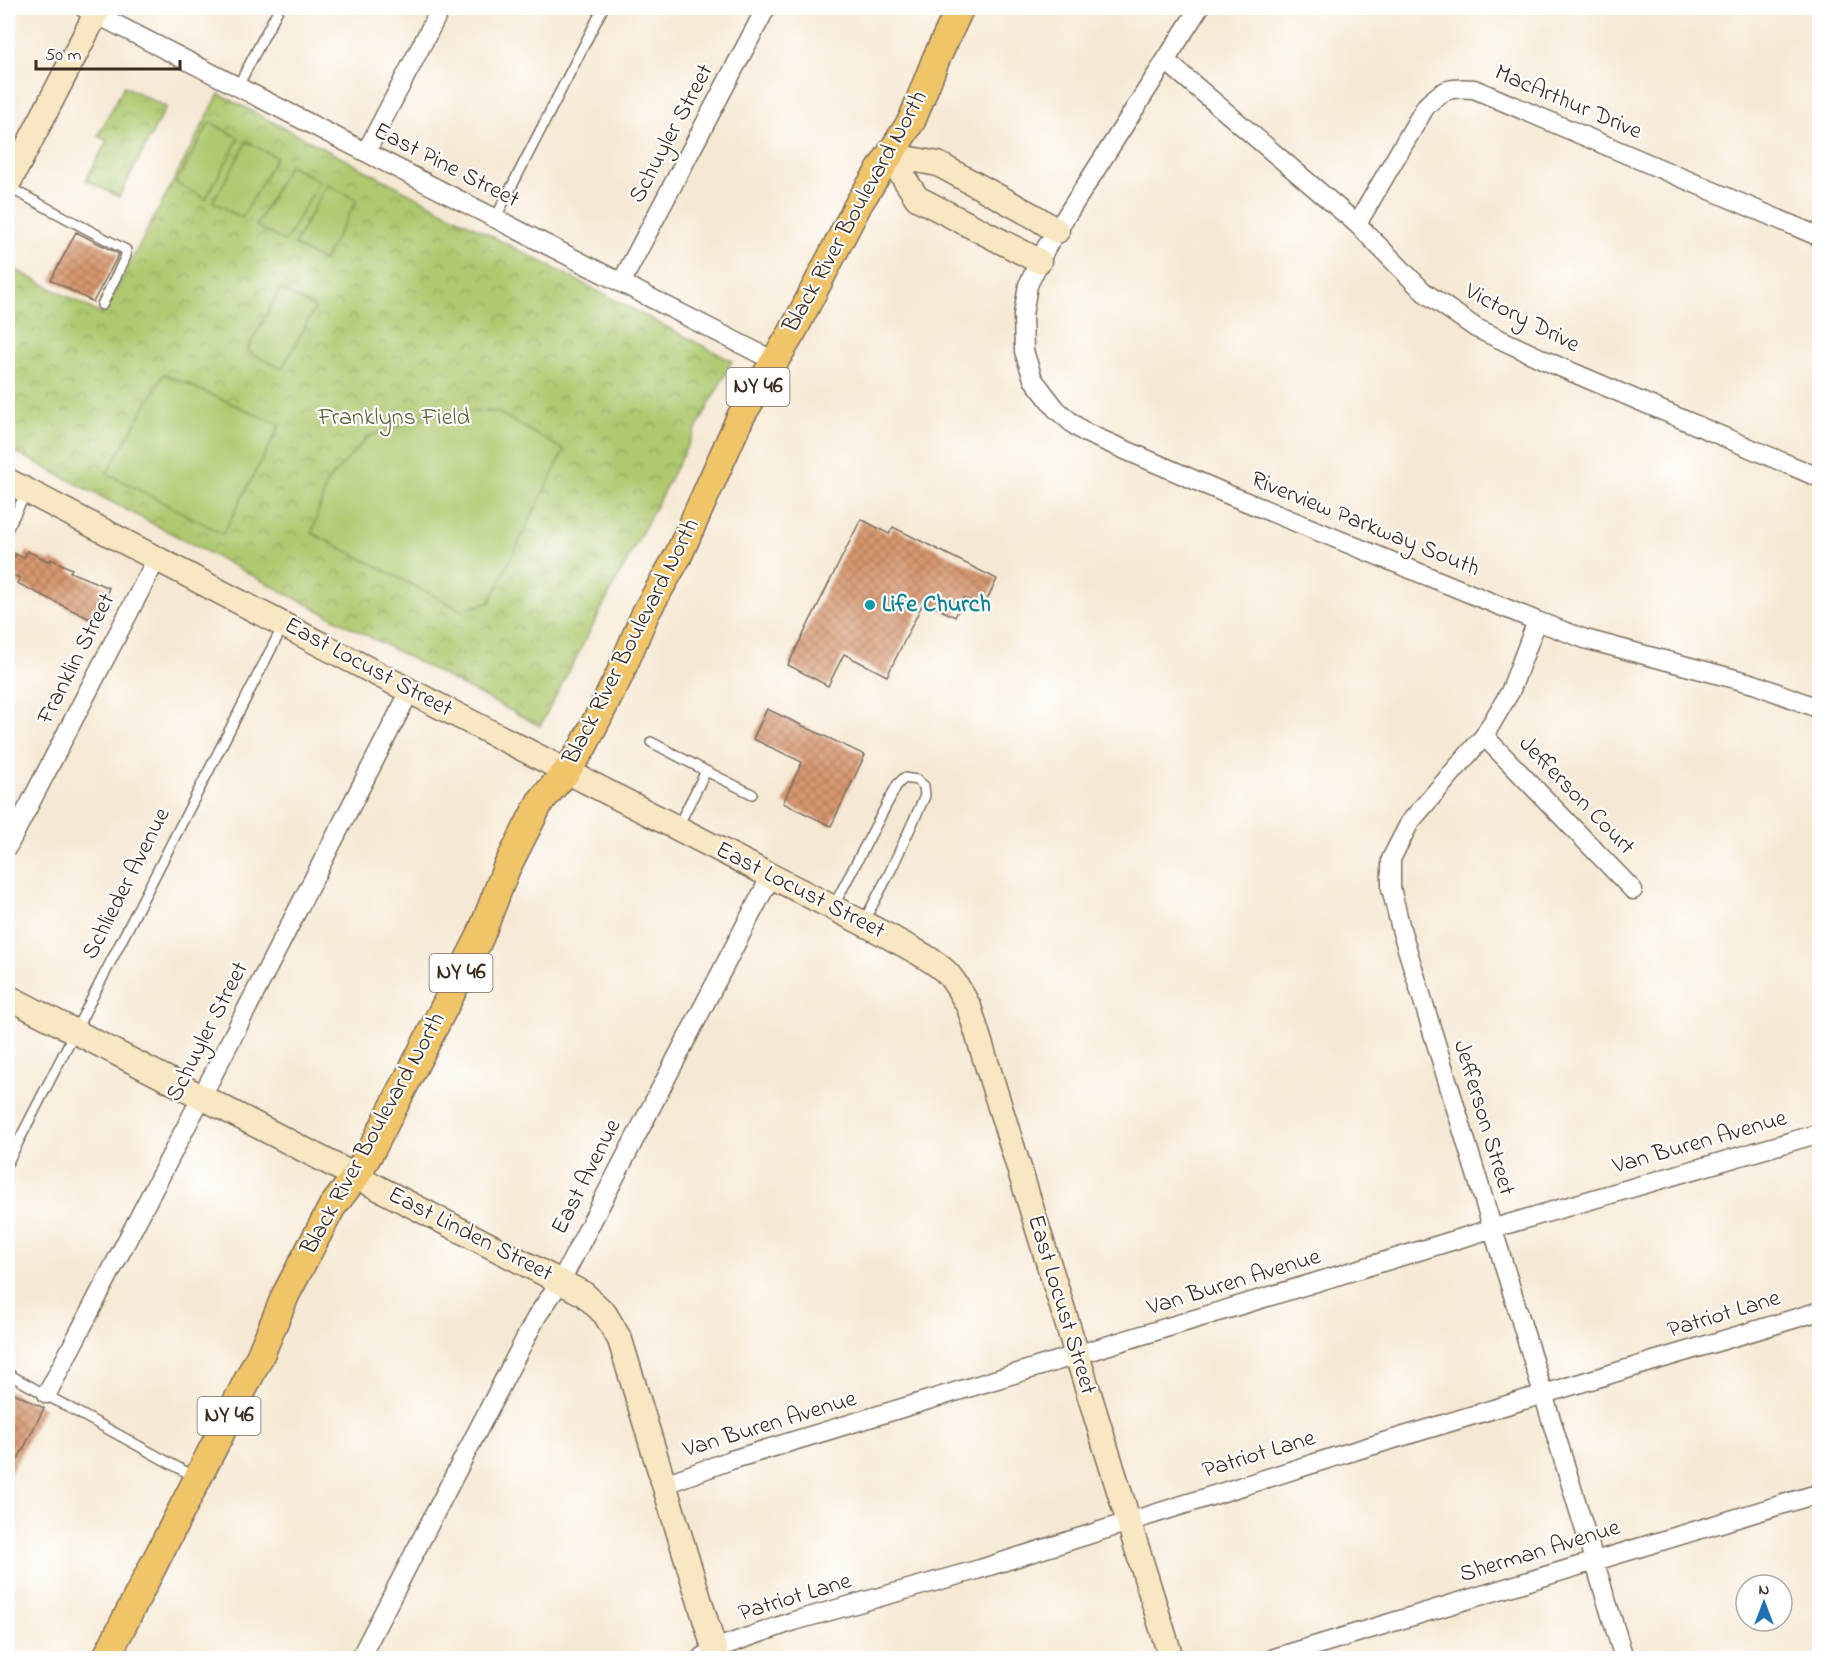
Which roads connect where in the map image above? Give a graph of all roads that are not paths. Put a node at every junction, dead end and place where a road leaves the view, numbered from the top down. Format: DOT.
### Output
graph roads {
  1 [pos="279,8"];
  2 [pos="441,8"];
  3 [pos="603,8"];
  4 [pos="766,8"];
  5 [pos="960,8"];
  6 [pos="1199,8"];
  7 [pos="93,10"];
  8 [pos="1166,61"];
  9 [pos="238,86"];
  10 [pos="366,152"];
  11 [pos="889,155"];
  12 [pos="8,186"];
  13 [pos="495,219"];
  14 [pos="1357,224"];
  15 [pos="1057,231"];
  16 [pos="1820,237"];
  17 [pos="1039,261"];
  18 [pos="621,283"];
  19 [pos="102,305"];
  20 [pos="774,361"];
  21 [pos="1820,478"];
  22 [pos="17,486"];
  23 [pos="8,528"];
  24 [pos="157,558"];
  25 [pos="1537,621"];
  26 [pos="284,624"];
  27 [pos="410,691"];
  28 [pos="1820,709"];
  29 [pos="1484,736"];
  30 [pos="651,742"];
  31 [pos="706,771"];
  32 [pos="567,772"];
  33 [pos="752,794"];
  34 [pos="677,828"];
  35 [pos="8,846"];
  36 [pos="771,876"];
  37 [pos="1633,890"];
  38 [pos="832,907"];
  39 [pos="863,923"];
  40 [pos="8,997"];
  41 [pos="73,1031"];
  42 [pos="202,1096"];
  43 [pos="1820,1133"];
  44 [pos="8,1162"];
  45 [pos="356,1176"];
  46 [pos="1491,1229"];
  47 [pos="561,1281"];
  48 [pos="1820,1311"];
  49 [pos="1076,1357"];
  50 [pos="8,1374"];
  51 [pos="47,1394"];
  52 [pos="1543,1395"];
  53 [pos="197,1478"];
  54 [pos="665,1484"];
  55 [pos="1820,1493"];
  56 [pos="1130,1521"];
  57 [pos="1594,1561"];
  58 [pos="711,1655"];
  59 [pos="106,1659"];
  60 [pos="360,1659"];
  61 [pos="1171,1659"];
  62 [pos="1274,1659"];
  63 [pos="1624,1659"];
  1 -- 9 [label="lane"];
  2 -- 10 [label="street"];
  3 -- 13 [label="lane"];
  4 -- 18 [label="street, Schuyler Street"];
  5 -- 11 [label="main road, Black River Boulevard North / NY 46"];
  6 -- 8 [label="street, Riverview Parkway South"];
  7 -- 9 [label="street, East Pine Street"];
  7 -- 12 [label="street"];
  8 -- 14 [label="street, Victory Drive"];
  8 -- 15 [label="street, Riverview Parkway South"];
  9 -- 10 [label="street, East Pine Street"];
  10 -- 13 [label="street, East Pine Street"];
  11 -- 15 [label="street"];
  11 -- 17 [label="street"];
  11 -- 20 [label="main road, Black River Boulevard North / NY 46"];
  12 -- 19 [label="lane"];
  13 -- 18 [label="street, East Pine Street"];
  14 -- 16 [label="street, MacArthur Drive"];
  14 -- 21 [label="street, Victory Drive"];
  15 -- 17 [label="street, Riverview Parkway South"];
  17 -- 25 [label="street, Riverview Parkway South"];
  18 -- 20 [label="street, East Pine Street"];
  20 -- 32 [label="main road, Black River Boulevard North / NY 46"];
  22 -- 23 [label="lane"];
  22 -- 24 [label="street, East Locust Street"];
  24 -- 26 [label="street, East Locust Street"];
  24 -- 35 [label="street, Franklin Street"];
  25 -- 28 [label="street, Riverview Parkway South"];
  25 -- 29 [label="street, Jefferson Street"];
  26 -- 27 [label="street, East Locust Street"];
  26 -- 41 [label="lane, Schlieder Avenue"];
  27 -- 32 [label="street, East Locust Street"];
  27 -- 42 [label="street, Schuyler Street"];
  29 -- 37 [label="street, Jefferson Court"];
  29 -- 46 [label="street, Jefferson Street"];
  30 -- 31 [label="lane"];
  31 -- 33 [label="lane"];
  31 -- 34 [label="lane"];
  32 -- 34 [label="street, East Locust Street"];
  32 -- 45 [label="main road, Black River Boulevard North / NY 46"];
  34 -- 36 [label="street, East Locust Street"];
  36 -- 38 [label="street, East Locust Street"];
  36 -- 47 [label="street, East Avenue"];
  38 -- 39 [label="street, East Locust Street"];
  38 -- 39 [label="lane"];
  39 -- 49 [label="street, East Locust Street"];
  40 -- 41 [label="street, East Linden Street"];
  41 -- 42 [label="street, East Linden Street"];
  41 -- 44 [label="lane, Schlieder Avenue"];
  42 -- 45 [label="street, East Linden Street"];
  42 -- 51 [label="street, Schuyler Street"];
  43 -- 46 [label="street, Van Buren Avenue"];
  45 -- 47 [label="street, East Linden Street"];
  45 -- 53 [label="main road, Black River Boulevard North / NY 46"];
  46 -- 49 [label="street, Van Buren Avenue"];
  46 -- 52 [label="street, Jefferson Street"];
  47 -- 54 [label="street, East Linden Street"];
  47 -- 60 [label="street, East Avenue"];
  48 -- 52 [label="street, Patriot Lane"];
  49 -- 54 [label="street, Van Buren Avenue"];
  49 -- 56 [label="street, East Locust Street"];
  50 -- 51 [label="lane"];
  51 -- 53 [label="lane"];
  52 -- 56 [label="street, Patriot Lane"];
  52 -- 57 [label="street, Jefferson Street"];
  53 -- 59 [label="main road, Black River Boulevard North / NY 46"];
  54 -- 58 [label="street, East Linden Street"];
  55 -- 57 [label="street, Sherman Avenue"];
  56 -- 58 [label="street, Patriot Lane"];
  56 -- 61 [label="street, East Locust Street"];
  57 -- 62 [label="street, Sherman Avenue"];
  57 -- 63 [label="street, Jefferson Street"];
}
